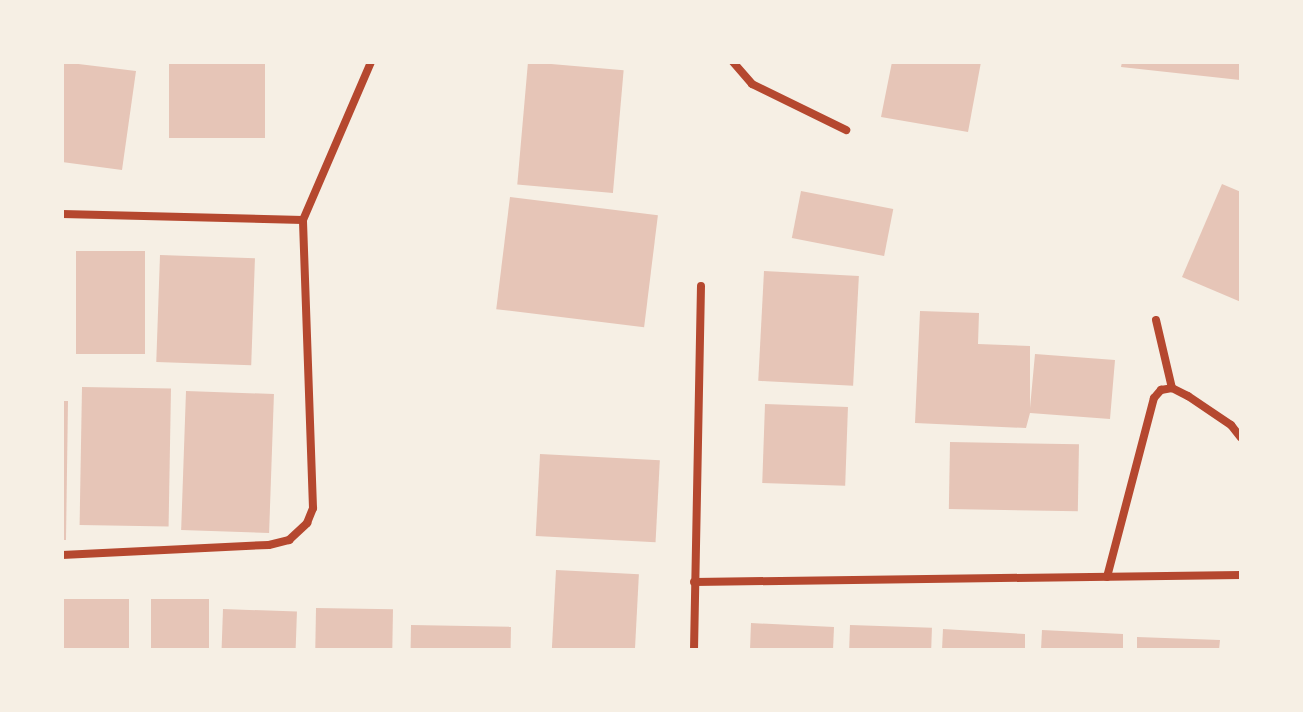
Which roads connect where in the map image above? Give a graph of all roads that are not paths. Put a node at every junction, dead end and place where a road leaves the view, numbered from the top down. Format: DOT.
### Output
graph roads {
  1 [pos="371,62"];
  2 [pos="733,62"];
  3 [pos="846,130"];
  4 [pos="62,214"];
  5 [pos="303,220"];
  6 [pos="701,286"];
  7 [pos="1156,320"];
  8 [pos="1172,388"];
  9 [pos="1241,438"];
  10 [pos="62,555"];
  11 [pos="1241,575"];
  12 [pos="1107,577"];
  13 [pos="694,582"];
  14 [pos="694,650"];
  1 -- 5 [label="street"];
  2 -- 3 [label="street"];
  4 -- 5 [label="street"];
  5 -- 10 [label="street"];
  6 -- 13 [label="street"];
  7 -- 8 [label="street"];
  8 -- 9 [label="street"];
  8 -- 12 [label="street"];
  11 -- 12 [label="street"];
  12 -- 13 [label="street"];
  13 -- 14 [label="street"];
}
